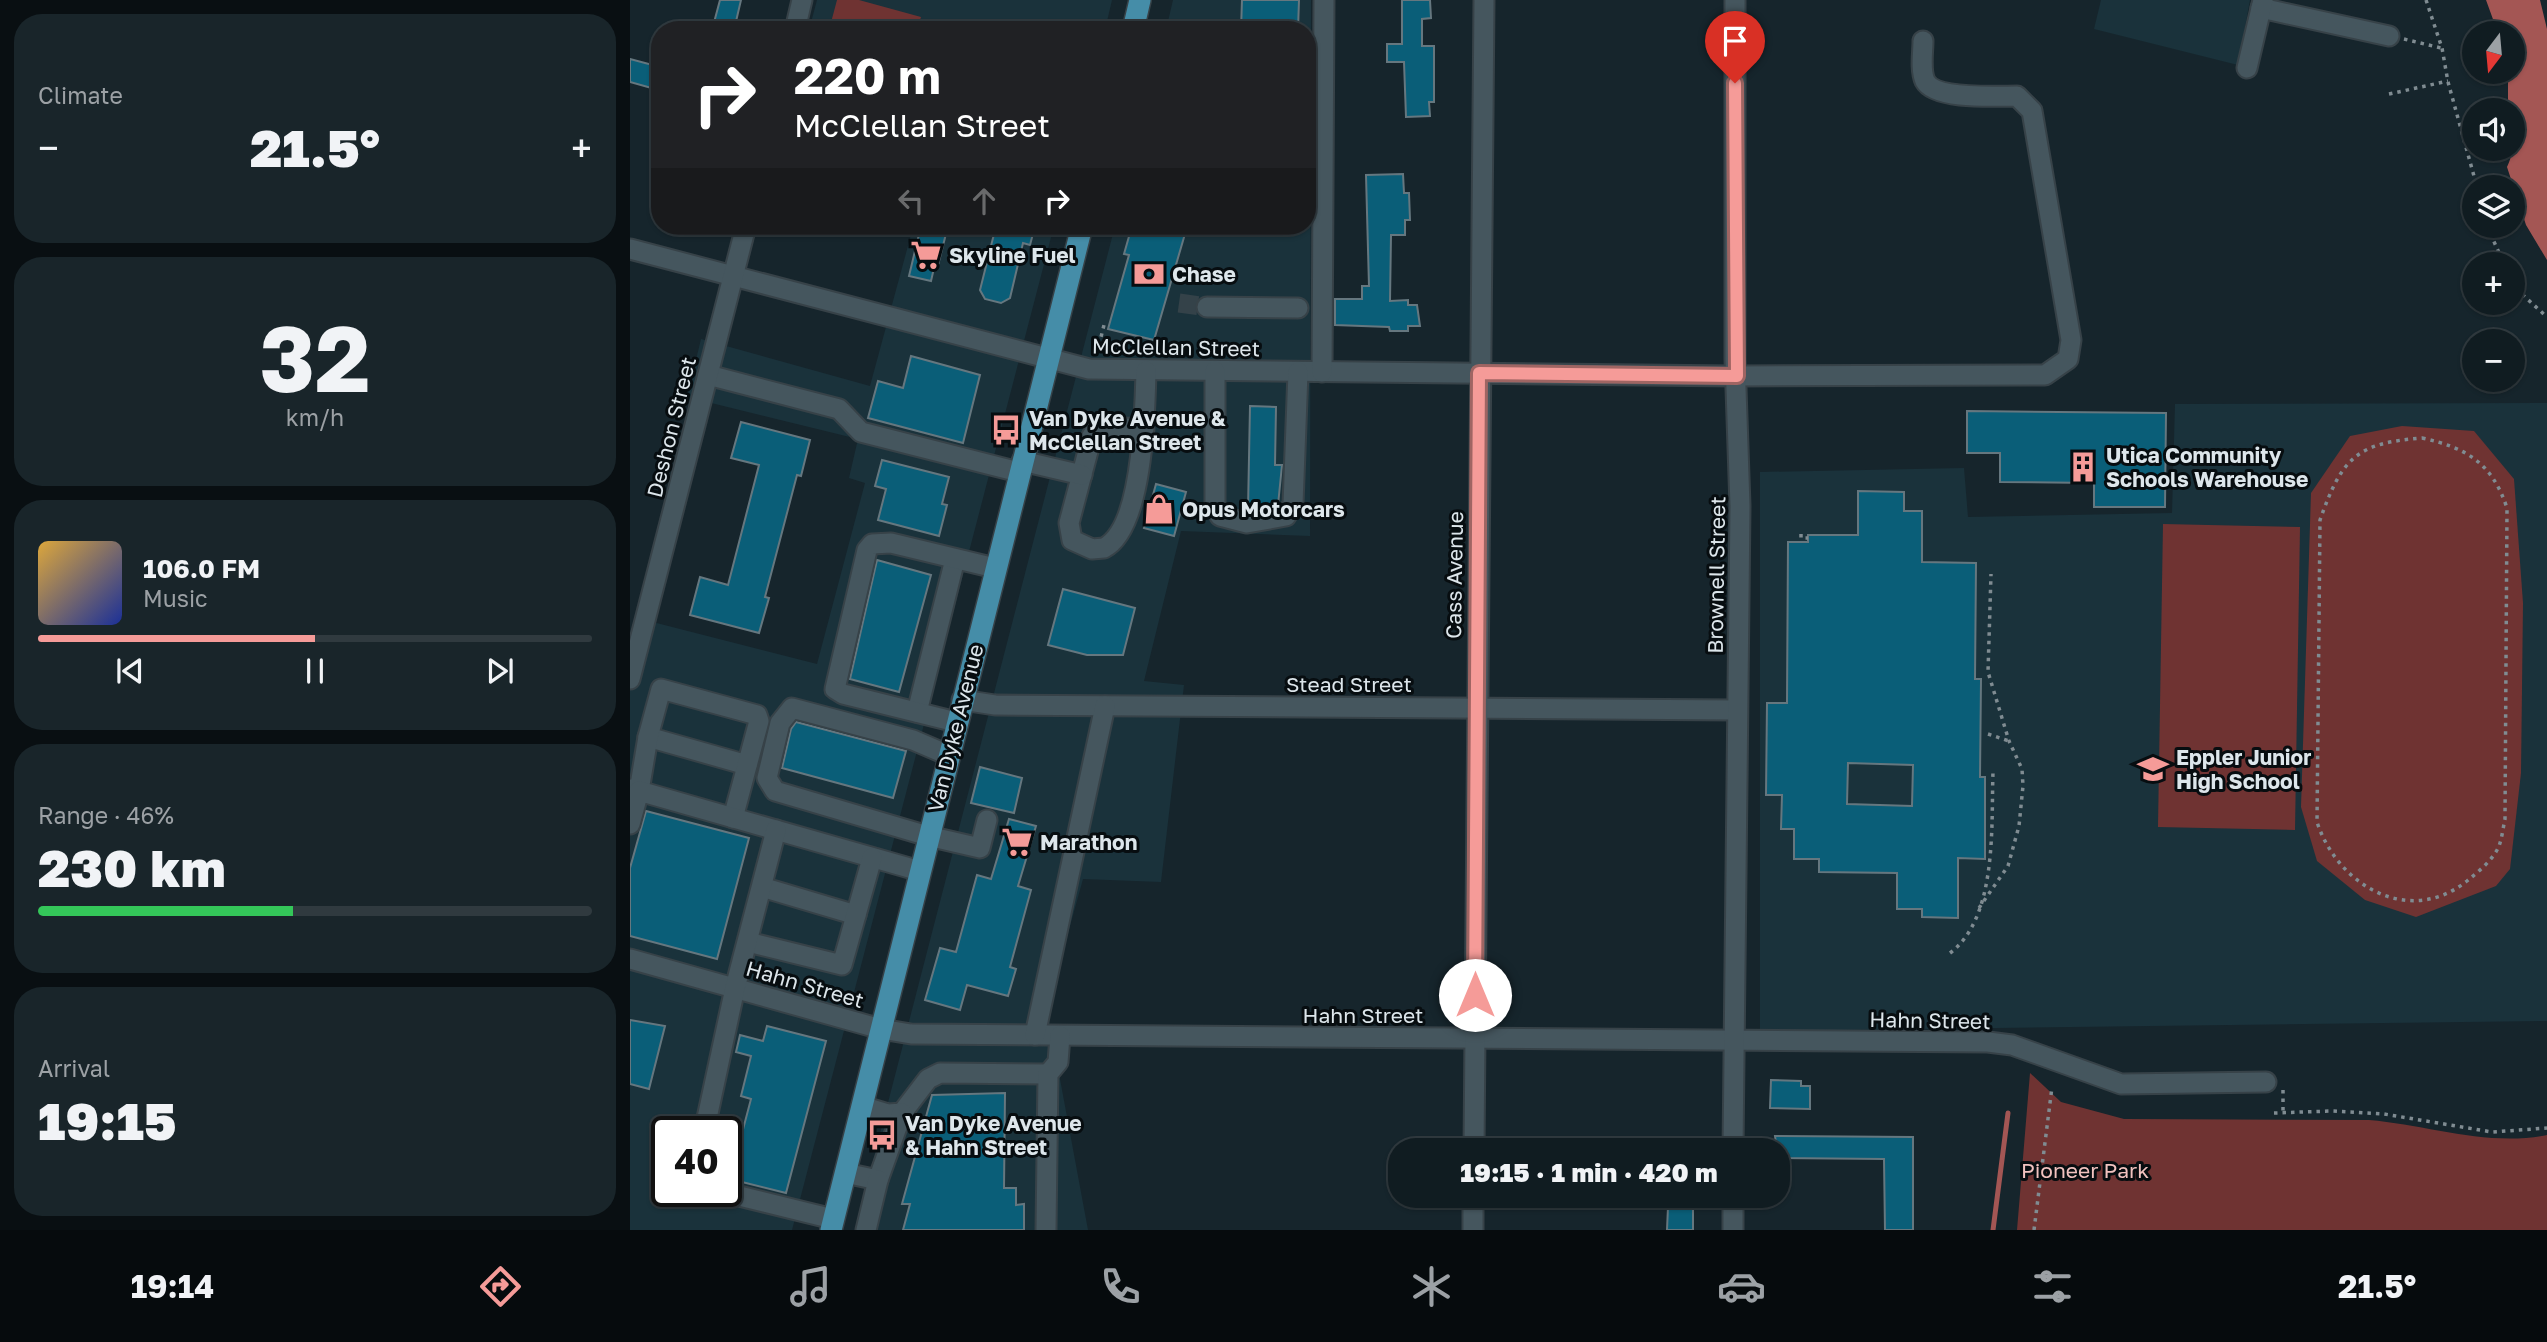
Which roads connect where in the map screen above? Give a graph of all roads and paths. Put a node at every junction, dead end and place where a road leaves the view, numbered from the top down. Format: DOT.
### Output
graph roads {
  1 [pos="802,0"];
  2 [pos="1140,0"];
  3 [pos="1324,0"];
  4 [pos="1484,0"];
  5 [pos="1735,0"];
  6 [pos="2426,0"];
  7 [pos="2262,4"];
  8 [pos="797,21"];
  9 [pos="1135,21"];
  10 [pos="2389,36"];
  11 [pos="1923,41"];
  12 [pos="2442,48"];
  13 [pos="2247,68"];
  14 [pos="2448,81"];
  15 [pos="2389,94"];
  16 [pos="2474,175"];
  17 [pos="744,235"];
  18 [pos="1080,235"];
  19 [pos="630,249"];
  20 [pos="733,275"];
  21 [pos="2525,297"];
  22 [pos="1207,307"];
  23 [pos="1298,308"];
  24 [pos="2547,317"];
  25 [pos="1105,321"];
  26 [pos="1098,345"];
  27 [pos="1047,360"];
  28 [pos="1146,370"];
  29 [pos="1215,371"];
  30 [pos="1298,372"];
  31 [pos="1322,372"];
  32 [pos="1479,373"];
  33 [pos="708,375"];
  34 [pos="1737,376"];
  35 [pos="1144,429"];
  36 [pos="1020,466"];
  37 [pos="1082,475"];
  38 [pos="1801,534"];
  39 [pos="1808,538"];
  40 [pos="955,559"];
  41 [pos="995,568"];
  42 [pos="1991,574"];
  43 [pos="630,679"];
  44 [pos="962,700"];
  45 [pos="1105,706"];
  46 [pos="1476,708"];
  47 [pos="1737,710"];
  48 [pos="917,712"];
  49 [pos="956,722"];
  50 [pos="1988,734"];
  51 [pos="648,737"];
  52 [pos="2009,741"];
  53 [pos="948,755"];
  54 [pos="747,765"];
  55 [pos="1993,772"];
  56 [pos="634,790"];
  57 [pos="733,818"];
  58 [pos="987,820"];
  59 [pos="630,824"];
  60 [pos="776,830"];
  61 [pos="928,836"];
  62 [pos="872,858"];
  63 [pos="920,871"];
  64 [pos="762,887"];
  65 [pos="2418,902"];
  66 [pos="1979,908"];
  67 [pos="856,915"];
  68 [pos="748,942"];
  69 [pos="1950,953"];
  70 [pos="630,959"];
  71 [pos="736,988"];
  72 [pos="881,1029"];
  73 [pos="1035,1035"];
  74 [pos="1060,1036"];
  75 [pos="1475,1038"];
  76 [pos="1734,1041"];
  77 [pos="1048,1074"];
  78 [pos="2274,1082"];
  79 [pos="2052,1087"];
  80 [pos="862,1106"];
  81 [pos="902,1113"];
  82 [pos="2274,1113"];
  83 [pos="2283,1113"];
  84 [pos="708,1116"];
  85 [pos="2547,1128"];
  86 [pos="1474,1138"];
  87 [pos="1733,1138"];
  88 [pos="845,1173"];
  89 [pos="878,1180"];
  90 [pos="742,1198"];
  91 [pos="1473,1208"];
  92 [pos="1733,1208"];
  93 [pos="832,1225"];
  94 [pos="866,1230"];
  95 [pos="1046,1230"];
  96 [pos="1473,1230"];
  97 [pos="1733,1230"];
  98 [pos="2034,1230"];
  1 -- 8 [label="street"];
  2 -- 9 [label="main road"];
  3 -- 31 [label="street"];
  4 -- 32 [label="street, Cass Avenue"];
  5 -- 34 [label="street, Brownell Street"];
  6 -- 12 [label="path"];
  7 -- 10 [label="street"];
  7 -- 13 [label="street"];
  10 -- 12 [label="path"];
  11 -- 34 [label="street, McClellan Street"];
  12 -- 14 [label="path"];
  14 -- 15 [label="path"];
  14 -- 16 [label="path"];
  17 -- 20 [label="street, Deshon Street"];
  18 -- 27 [label="main road, Van Dyke Avenue"];
  19 -- 20 [label="street, McClellan Street"];
  20 -- 27 [label="street, McClellan Street"];
  20 -- 33 [label="street, Deshon Street"];
  21 -- 24 [label="path"];
  22 -- 23 [label="street"];
  25 -- 26 [label="path"];
  27 -- 28 [label="street, McClellan Street"];
  27 -- 36 [label="main road, Van Dyke Avenue"];
  28 -- 29 [label="street, McClellan Street"];
  28 -- 35 [label="street"];
  29 -- 30 [label="street, McClellan Street"];
  29 -- 30 [label="street"];
  30 -- 31 [label="street, McClellan Street"];
  31 -- 32 [label="street, McClellan Street"];
  32 -- 34 [label="street, McClellan Street"];
  32 -- 46 [label="street, Cass Avenue"];
  33 -- 36 [label="street"];
  33 -- 43 [label="street, Deshon Street"];
  34 -- 47 [label="street, Brownell Street"];
  35 -- 37 [label="street"];
  35 -- 37 [label="street"];
  36 -- 37 [label="street"];
  36 -- 41 [label="main road, Van Dyke Avenue"];
  38 -- 39 [label="path"];
  40 -- 41 [label="street"];
  40 -- 48 [label="street"];
  40 -- 48 [label="street"];
  41 -- 44 [label="main road, Van Dyke Avenue"];
  42 -- 52 [label="path"];
  44 -- 45 [label="street, Stead Street"];
  44 -- 49 [label="main road, Van Dyke Avenue"];
  45 -- 46 [label="street, Stead Street"];
  45 -- 73 [label="street"];
  46 -- 47 [label="street, Stead Street"];
  46 -- 75 [label="street, Cass Avenue"];
  47 -- 76 [label="street, Brownell Street"];
  48 -- 49 [label="street"];
  49 -- 53 [label="main road, Van Dyke Avenue"];
  50 -- 52 [label="path"];
  51 -- 54 [label="street"];
  51 -- 54 [label="street"];
  51 -- 56 [label="street"];
  52 -- 66 [label="path"];
  53 -- 61 [label="main road, Van Dyke Avenue"];
  53 -- 61 [label="street"];
  54 -- 57 [label="street"];
  55 -- 66 [label="path"];
  56 -- 57 [label="street"];
  56 -- 59 [label="street"];
  57 -- 60 [label="street"];
  58 -- 61 [label="street"];
  60 -- 62 [label="street"];
  60 -- 64 [label="street"];
  61 -- 63 [label="main road, Van Dyke Avenue"];
  62 -- 63 [label="street"];
  62 -- 67 [label="street"];
  63 -- 72 [label="main road, Van Dyke Avenue"];
  64 -- 67 [label="street"];
  64 -- 68 [label="street"];
  65 -- 65 [label="path"];
  66 -- 69 [label="path"];
  67 -- 68 [label="street"];
  68 -- 71 [label="street"];
  70 -- 71 [label="street, Hahn Street"];
  71 -- 72 [label="street, Hahn Street"];
  71 -- 84 [label="street"];
  72 -- 73 [label="street, Hahn Street"];
  72 -- 80 [label="main road, Van Dyke Avenue"];
  73 -- 74 [label="street, Hahn Street"];
  74 -- 75 [label="street, Hahn Street"];
  74 -- 77 [label="street"];
  75 -- 76 [label="street, Hahn Street"];
  75 -- 86 [label="street, Cass Avenue"];
  76 -- 78 [label="street, Hahn Street"];
  76 -- 87 [label="street, Brownell Street"];
  77 -- 81 [label="street"];
  77 -- 95 [label="street"];
  78 -- 83 [label="path"];
  79 -- 98 [label="path"];
  80 -- 81 [label="street"];
  80 -- 88 [label="main road, Van Dyke Avenue"];
  81 -- 89 [label="street"];
  82 -- 83 [label="path"];
  83 -- 85 [label="path"];
  88 -- 89 [label="street"];
  88 -- 93 [label="main road, Van Dyke Avenue"];
  89 -- 94 [label="street"];
  90 -- 93 [label="street"];
  91 -- 96 [label="street"];
  92 -- 97 [label="street"];
}
